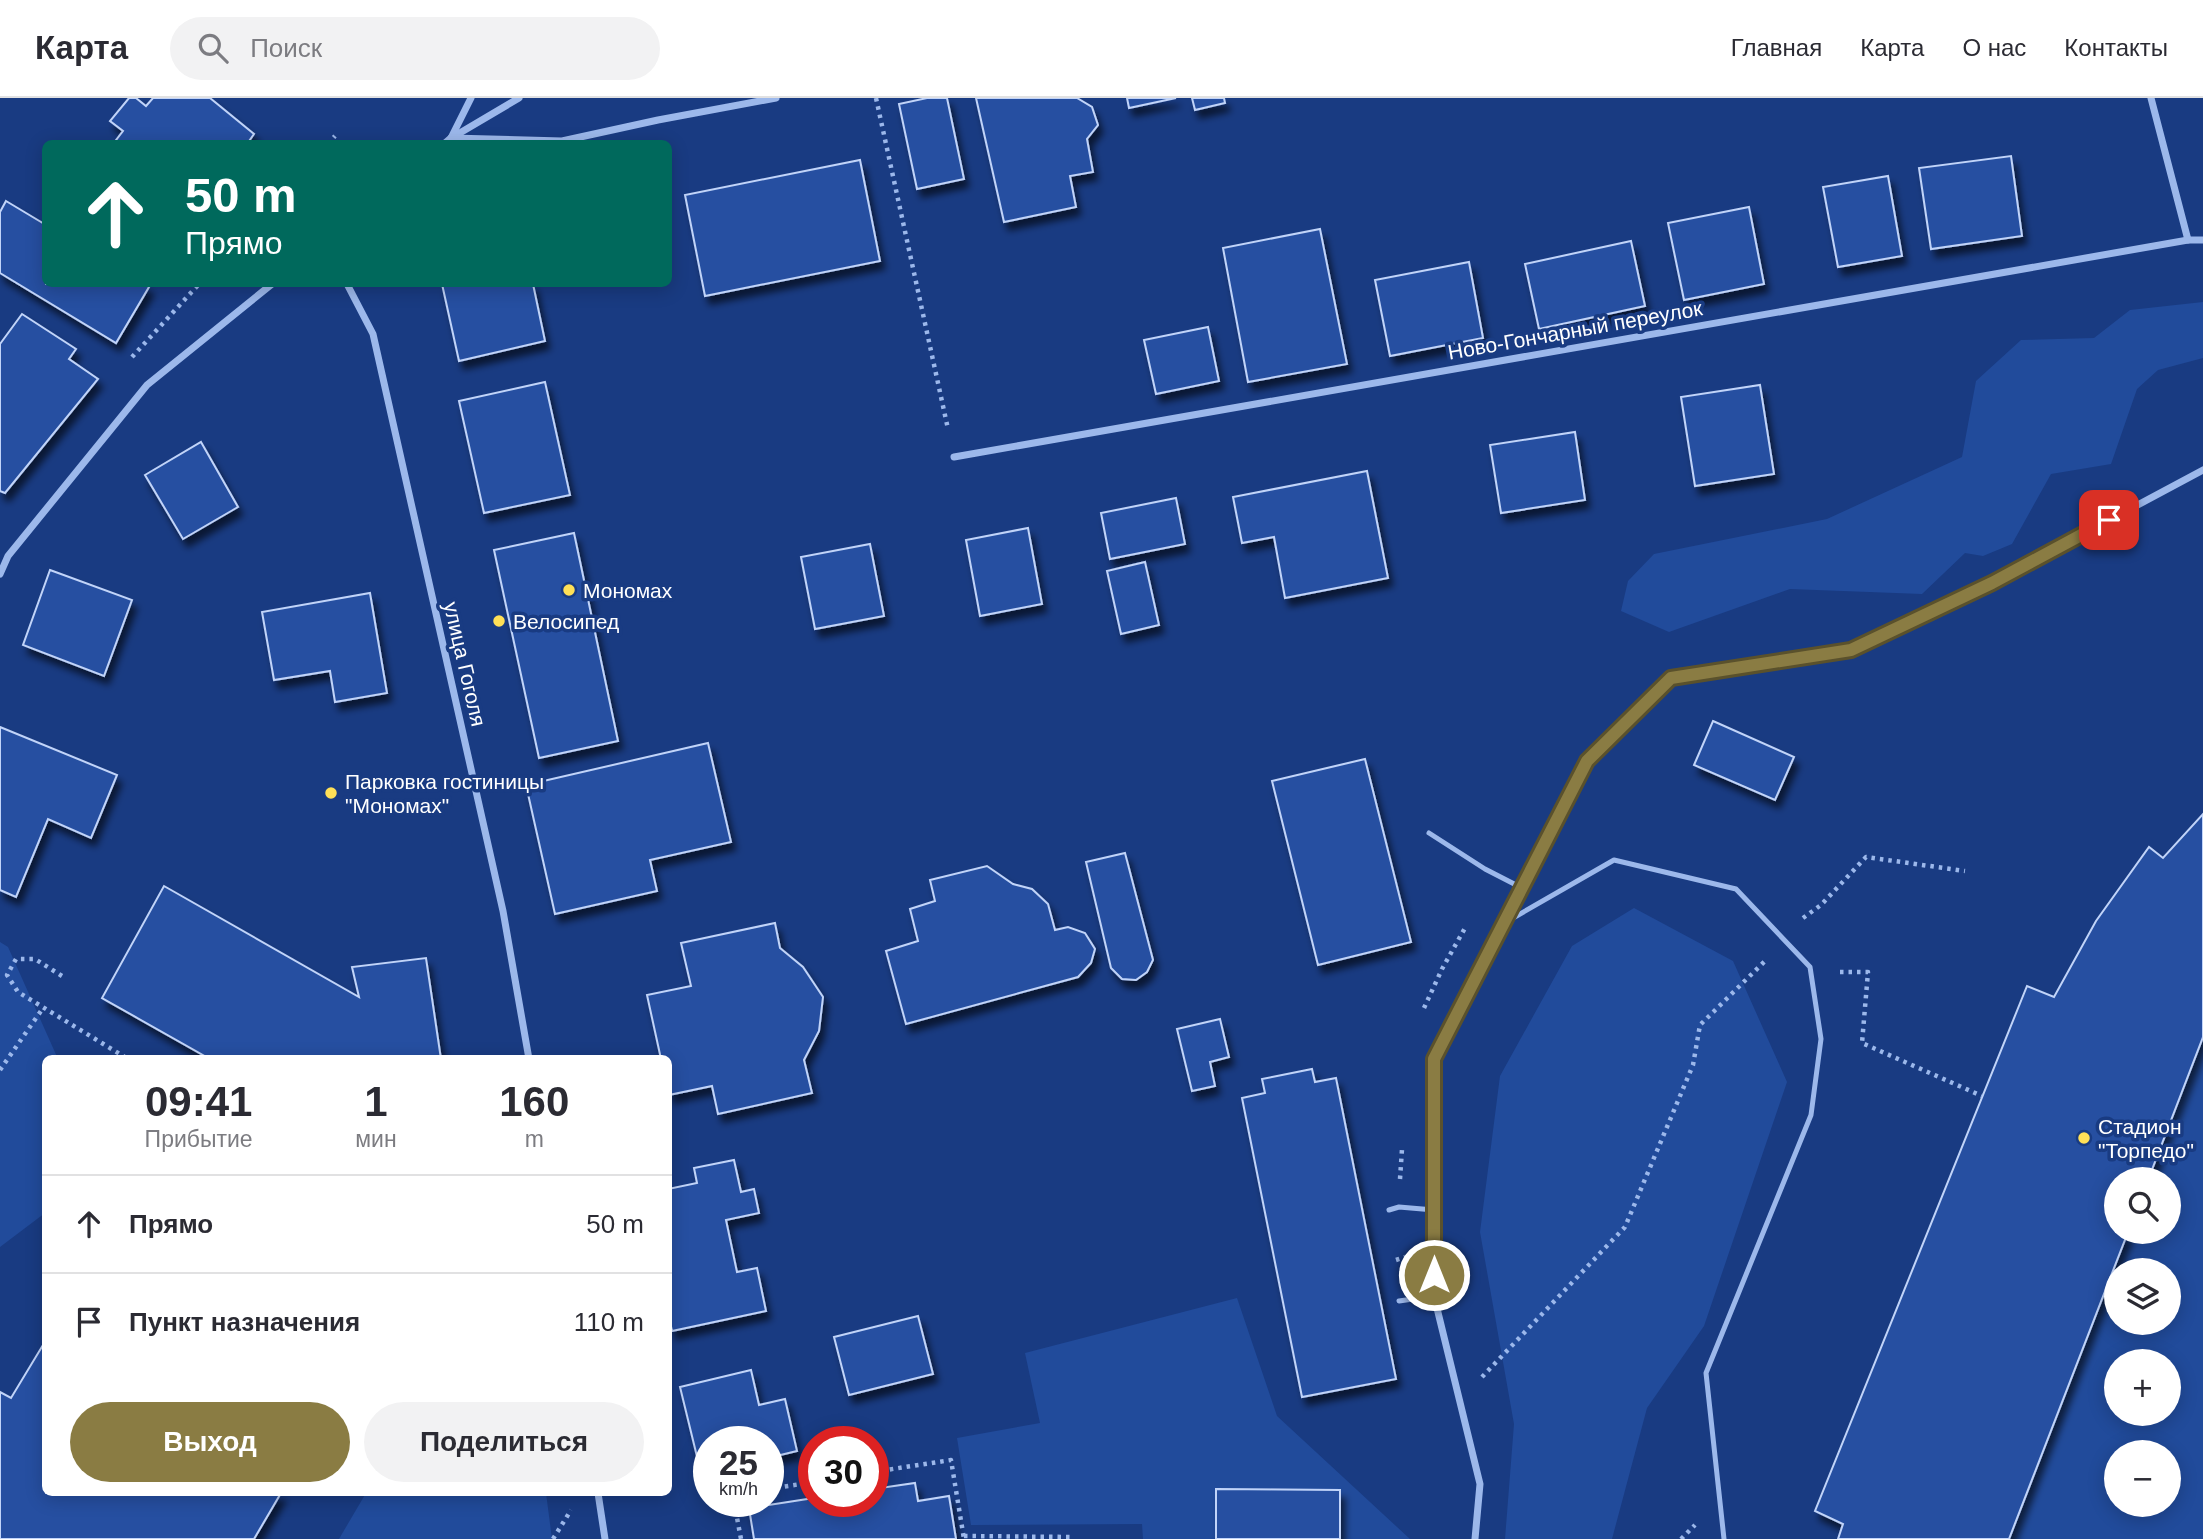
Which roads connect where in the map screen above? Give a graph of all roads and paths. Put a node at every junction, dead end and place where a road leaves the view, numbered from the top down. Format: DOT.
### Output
graph roads {
  1 [pos="471,98"];
  2 [pos="519,98"];
  3 [pos="776,98"];
  4 [pos="876,98"];
  5 [pos="2151,98"];
  6 [pos="335,136"];
  7 [pos="451,138"];
  8 [pos="332,140"];
  9 [pos="449,140"];
  10 [pos="525,140"];
  11 [pos="567,140"];
  12 [pos="2188,240"];
  13 [pos="2203,240"];
  14 [pos="268,287"];
  15 [pos="349,287"];
  16 [pos="954,457"];
  17 [pos="2203,470"];
  18 [pos="0,574"];
  19 [pos="1429,833"];
  20 [pos="1965,871"];
  21 [pos="1523,889"];
  22 [pos="1821,905"];
  23 [pos="1506,922"];
  24 [pos="1787,942"];
  25 [pos="1841,972"];
  26 [pos="62,976"];
  27 [pos="43,1008"];
  28 [pos="121,1055"];
  29 [pos="528,1055"];
  30 [pos="0,1070"];
  31 [pos="1982,1096"];
  32 [pos="1389,1210"];
  33 [pos="1434,1210"];
  34 [pos="1405,1257"];
  35 [pos="1396,1260"];
  36 [pos="1434,1296"];
  37 [pos="1399,1301"];
  38 [pos="1460,1401"];
  39 [pos="889,1470"];
  40 [pos="598,1496"];
  41 [pos="574,1504"];
  42 [pos="737,1517"];
  43 [pos="1071,1536"];
  44 [pos="964,1537"];
  45 [pos="553,1539"];
  46 [pos="604,1539"];
  47 [pos="741,1539"];
  48 [pos="1475,1539"];
  49 [pos="1724,1539"];
  1 -- 7 [label="street"];
  2 -- 7 [label="street"];
  3 -- 11 [label="street"];
  4 -- 16 [label="path"];
  5 -- 12 [label="street"];
  6 -- 8 [label="path"];
  7 -- 9 [label="street"];
  7 -- 10 [label="street"];
  12 -- 13 [label="street, Ново-Гончарный переулок"];
  12 -- 16 [label="street, Ново-Гончарный переулок"];
  14 -- 18 [label="street"];
  15 -- 29 [label="street, улица Гоголя"];
  17 -- 21 [label="street"];
  19 -- 21 [label="lane"];
  20 -- 22 [label="path"];
  21 -- 23 [label="street"];
  23 -- 24 [label="lane"];
  23 -- 33 [label="street"];
  24 -- 38 [label="path"];
  24 -- 49 [label="lane"];
  25 -- 31 [label="path"];
  26 -- 27 [label="path"];
  27 -- 28 [label="path"];
  27 -- 30 [label="path"];
  32 -- 33 [label="lane"];
  33 -- 36 [label="street"];
  34 -- 35 [label="path"];
  36 -- 37 [label="lane"];
  36 -- 38 [label="street"];
  38 -- 48 [label="street"];
  39 -- 44 [label="path"];
  40 -- 46 [label="street"];
  41 -- 45 [label="path"];
  42 -- 47 [label="path"];
  43 -- 44 [label="path"];
}
